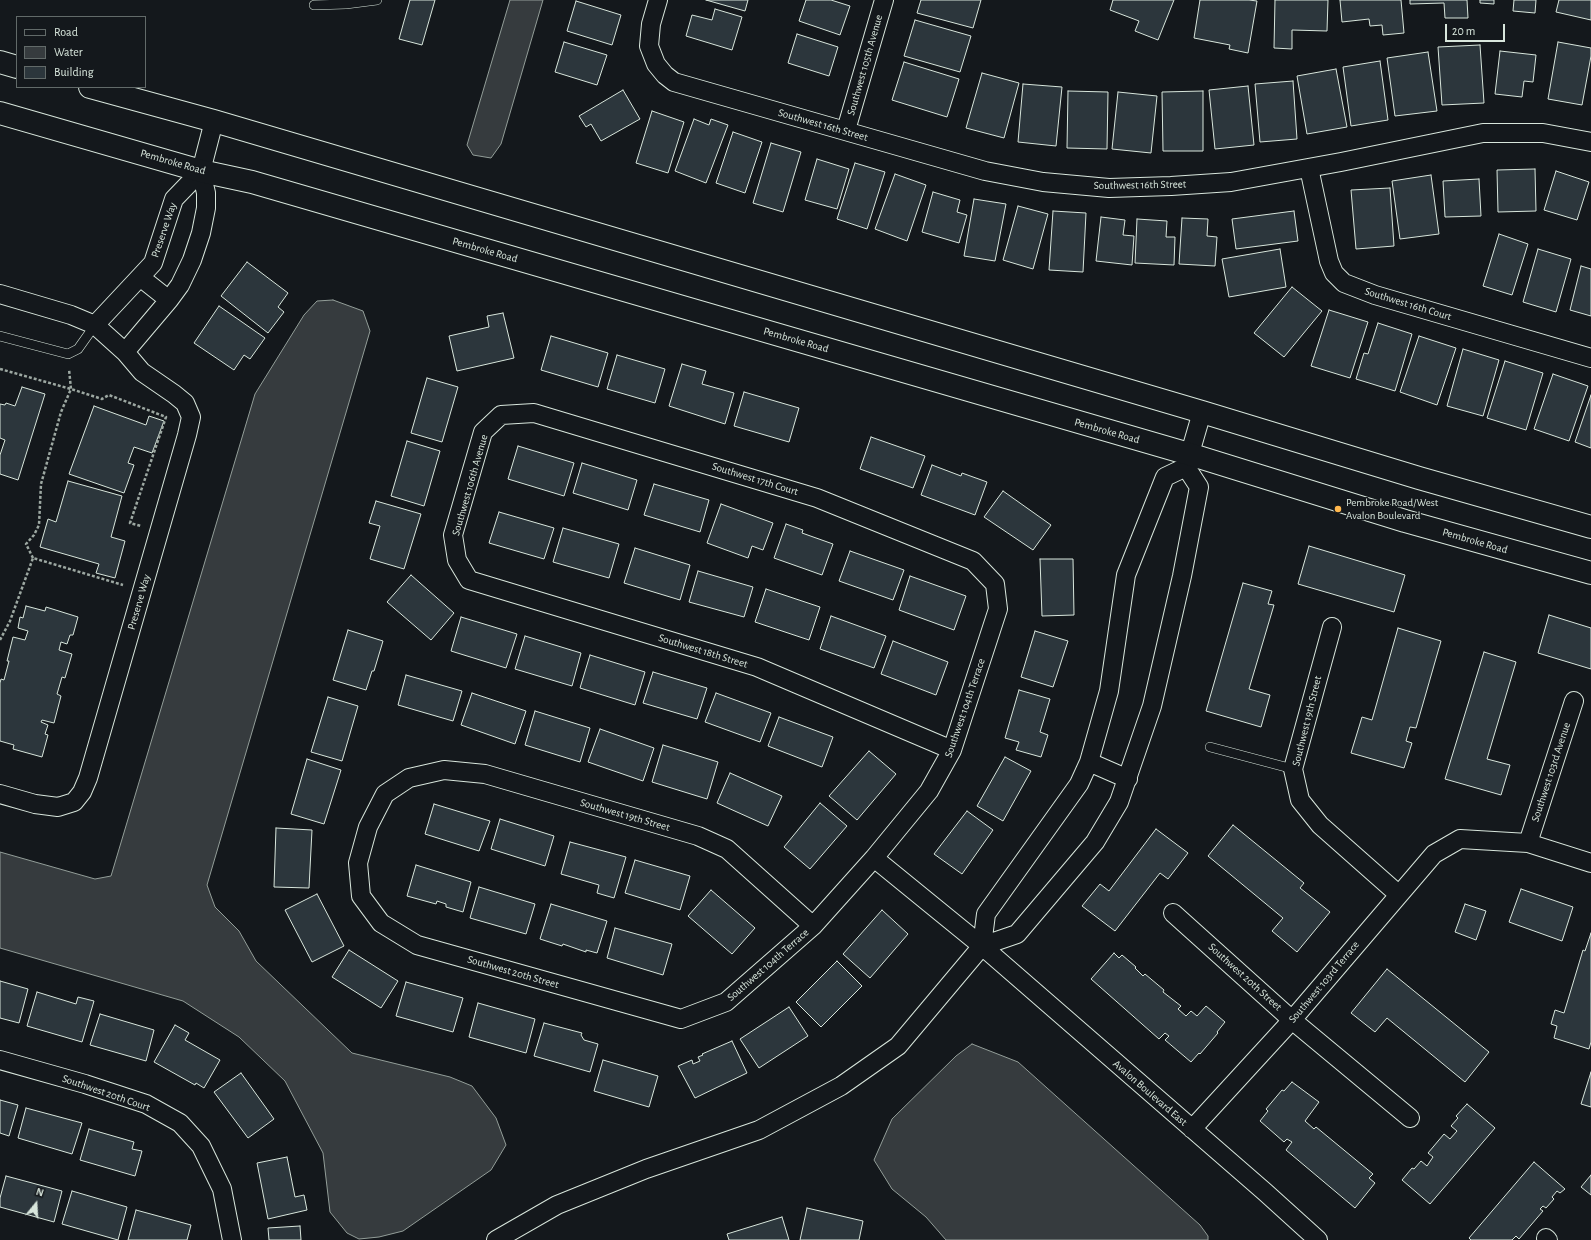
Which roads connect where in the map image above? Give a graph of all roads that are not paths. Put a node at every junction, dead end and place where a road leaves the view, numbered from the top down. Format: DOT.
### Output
graph roads {
  1 [pos="319,0"];
  2 [pos="377,0"];
  3 [pos="658,0"];
  4 [pos="884,0"];
  5 [pos="0,62"];
  6 [pos="16,66"];
  7 [pos="94,88"];
  8 [pos="0,113"];
  9 [pos="214,121"];
  10 [pos="846,130"];
  11 [pos="1591,142"];
  12 [pos="1309,168"];
  13 [pos="201,171"];
  14 [pos="140,277"];
  15 [pos="0,294"];
  16 [pos="169,300"];
  17 [pos="95,325"];
  18 [pos="0,336"];
  19 [pos="125,352"];
  20 [pos="1591,358"];
  21 [pos="1202,412"];
  22 [pos="501,415"];
  23 [pos="1188,461"];
  24 [pos="1591,527"];
  25 [pos="456,560"];
  26 [pos="1591,573"];
  27 [pos="995,584"];
  28 [pos="1332,627"];
  29 [pos="1574,701"];
  30 [pos="1210,746"];
  31 [pos="952,750"];
  32 [pos="1089,762"];
  33 [pos="1293,769"];
  34 [pos="409,778"];
  35 [pos="1128,779"];
  36 [pos="0,794"];
  37 [pos="1528,843"];
  38 [pos="874,858"];
  39 [pos="1591,863"];
  40 [pos="1398,894"];
  41 [pos="1173,913"];
  42 [pos="813,926"];
  43 [pos="982,946"];
  44 [pos="681,1019"];
  45 [pos="1292,1020"];
  46 [pos="0,1060"];
  47 [pos="1410,1118"];
  48 [pos="1192,1129"];
  49 [pos="232,1240"];
  50 [pos="496,1240"];
  51 [pos="1318,1240"];
  1 -- 2 [label="lane"];
  3 -- 10 [label="street, Southwest 16th Street"];
  4 -- 10 [label="street, Southwest 105th Avenue"];
  5 -- 6 [label="main road"];
  7 -- 9 [label="main road"];
  8 -- 13 [label="main road, Pembroke Road"];
  9 -- 13 [label="street, Preserve Way"];
  9 -- 21 [label="main road"];
  10 -- 12 [label="street, Southwest 16th Street"];
  11 -- 12 [label="street, Southwest 16th Street"];
  12 -- 20 [label="street, Southwest 16th Court"];
  13 -- 14 [label="street, Preserve Way"];
  13 -- 16 [label="street, Preserve Way"];
  13 -- 23 [label="main road, Pembroke Road"];
  14 -- 16 [label="street"];
  14 -- 17 [label="street, Preserve Way"];
  15 -- 17 [label="street, Preserve Way"];
  16 -- 19 [label="street, Preserve Way"];
  17 -- 18 [label="lane"];
  17 -- 19 [label="street, Preserve Way"];
  19 -- 36 [label="street, Preserve Way"];
  21 -- 23 [label="street"];
  21 -- 24 [label="main road"];
  22 -- 25 [label="street, Southwest 106th Avenue"];
  22 -- 27 [label="street, Southwest 17th Court"];
  23 -- 26 [label="main road, Pembroke Road"];
  23 -- 32 [label="street"];
  23 -- 35 [label="street"];
  25 -- 31 [label="street, Southwest 18th Street"];
  27 -- 31 [label="street, Southwest 104th Terrace"];
  28 -- 33 [label="street, Southwest 19th Street"];
  29 -- 37 [label="street, Southwest 103rd Avenue"];
  30 -- 33 [label="lane"];
  31 -- 38 [label="street, Southwest 104th Terrace"];
  32 -- 35 [label="street"];
  32 -- 43 [label="street"];
  33 -- 40 [label="street, Southwest 19th Street"];
  34 -- 42 [label="street, Southwest 19th Street"];
  34 -- 44 [label="street, Southwest 20th Street"];
  35 -- 43 [label="street"];
  37 -- 39 [label="street"];
  37 -- 40 [label="street, Southwest 103rd Terrace"];
  38 -- 42 [label="street, Southwest 104th Terrace"];
  38 -- 43 [label="street"];
  40 -- 45 [label="street, Southwest 103rd Terrace"];
  41 -- 45 [label="street, Southwest 20th Street"];
  42 -- 44 [label="street, Southwest 104th Terrace"];
  43 -- 48 [label="street, Avalon Boulevard East"];
  43 -- 50 [label="street"];
  45 -- 47 [label="street, Southwest 20th Street"];
  45 -- 48 [label="street, Southwest 103rd Terrace"];
  46 -- 49 [label="street, Southwest 20th Court"];
  48 -- 51 [label="street, Avalon Boulevard East"];
}
